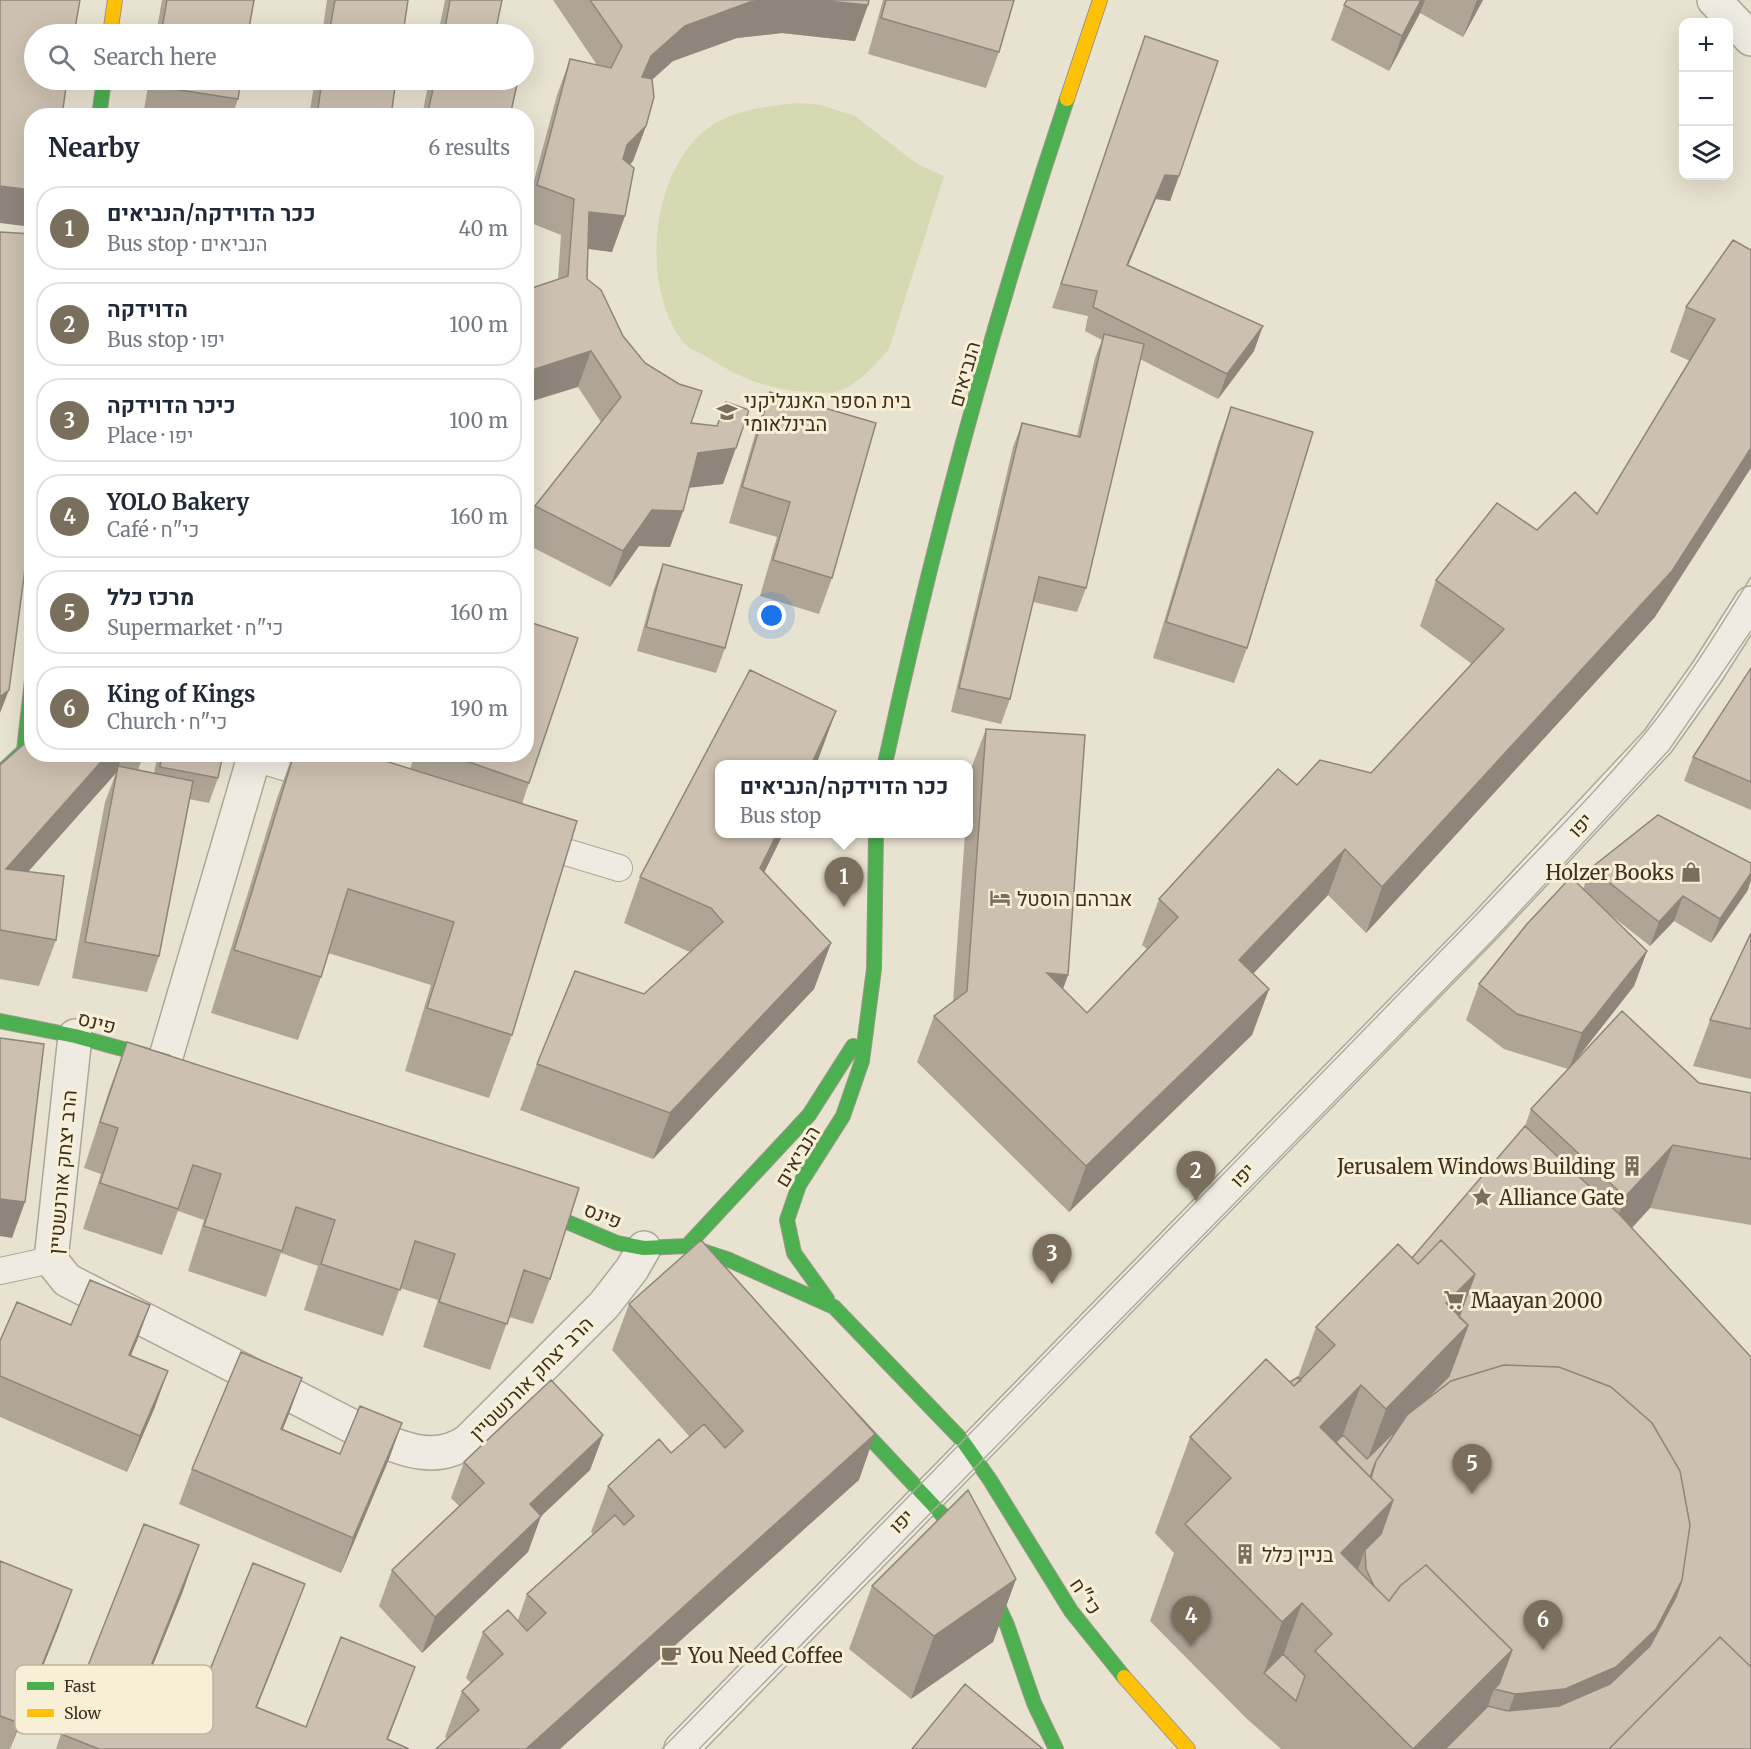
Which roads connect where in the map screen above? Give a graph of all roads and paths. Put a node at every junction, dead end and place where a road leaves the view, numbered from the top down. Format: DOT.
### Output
graph roads {
  1 [pos="115,0"];
  2 [pos="1100,0"];
  3 [pos="1714,0"];
  4 [pos="111,24"];
  5 [pos="1751,39"];
  6 [pos="103,90"];
  7 [pos="100,108"];
  8 [pos="1751,603"];
  9 [pos="24,751"];
  10 [pos="886,760"];
  11 [pos="252,762"];
  12 [pos="273,762"];
  13 [pos="0,773"];
  14 [pos="345,785"];
  15 [pos="505,834"];
  16 [pos="876,838"];
  17 [pos="619,868"];
  18 [pos="869,1015"];
  19 [pos="0,1021"];
  20 [pos="75,1036"];
  21 [pos="170,1063"];
  22 [pos="510,1198"];
  23 [pos="687,1246"];
  24 [pos="644,1248"];
  25 [pos="51,1260"];
  26 [pos="0,1271"];
  27 [pos="712,1272"];
  28 [pos="834,1307"];
  29 [pos="833,1399"];
  30 [pos="970,1452"];
  31 [pos="926,1496"];
  32 [pos="681,1749"];
  33 [pos="1056,1749"];
  34 [pos="1188,1749"];
  1 -- 4 [label="street"];
  2 -- 10 [label="street, הנביאים"];
  3 -- 5 [label="street"];
  6 -- 7 [label="street"];
  8 -- 30 [label="street, יפו"];
  9 -- 13 [label="street"];
  11 -- 21 [label="street"];
  12 -- 14 [label="lane"];
  15 -- 17 [label="lane"];
  16 -- 18 [label="street, הנביאים"];
  18 -- 23 [label="street, הנביאים"];
  18 -- 28 [label="street, הנביאים"];
  19 -- 20 [label="street, פינס"];
  20 -- 21 [label="street, פינס"];
  20 -- 25 [label="street, הרב יצחק אורנשטיין"];
  22 -- 24 [label="street, פינס"];
  23 -- 24 [label="street, פינס"];
  23 -- 27 [label="street"];
  23 -- 28 [label="street, פינס"];
  24 -- 25 [label="street, הרב יצחק אורנשטיין"];
  25 -- 26 [label="lane"];
  28 -- 30 [label="street, פינס"];
  29 -- 31 [label="street"];
  30 -- 31 [label="street, יפו"];
  30 -- 34 [label="street, כי\"ח"];
  31 -- 32 [label="street, יפו"];
  31 -- 33 [label="street"];
}
